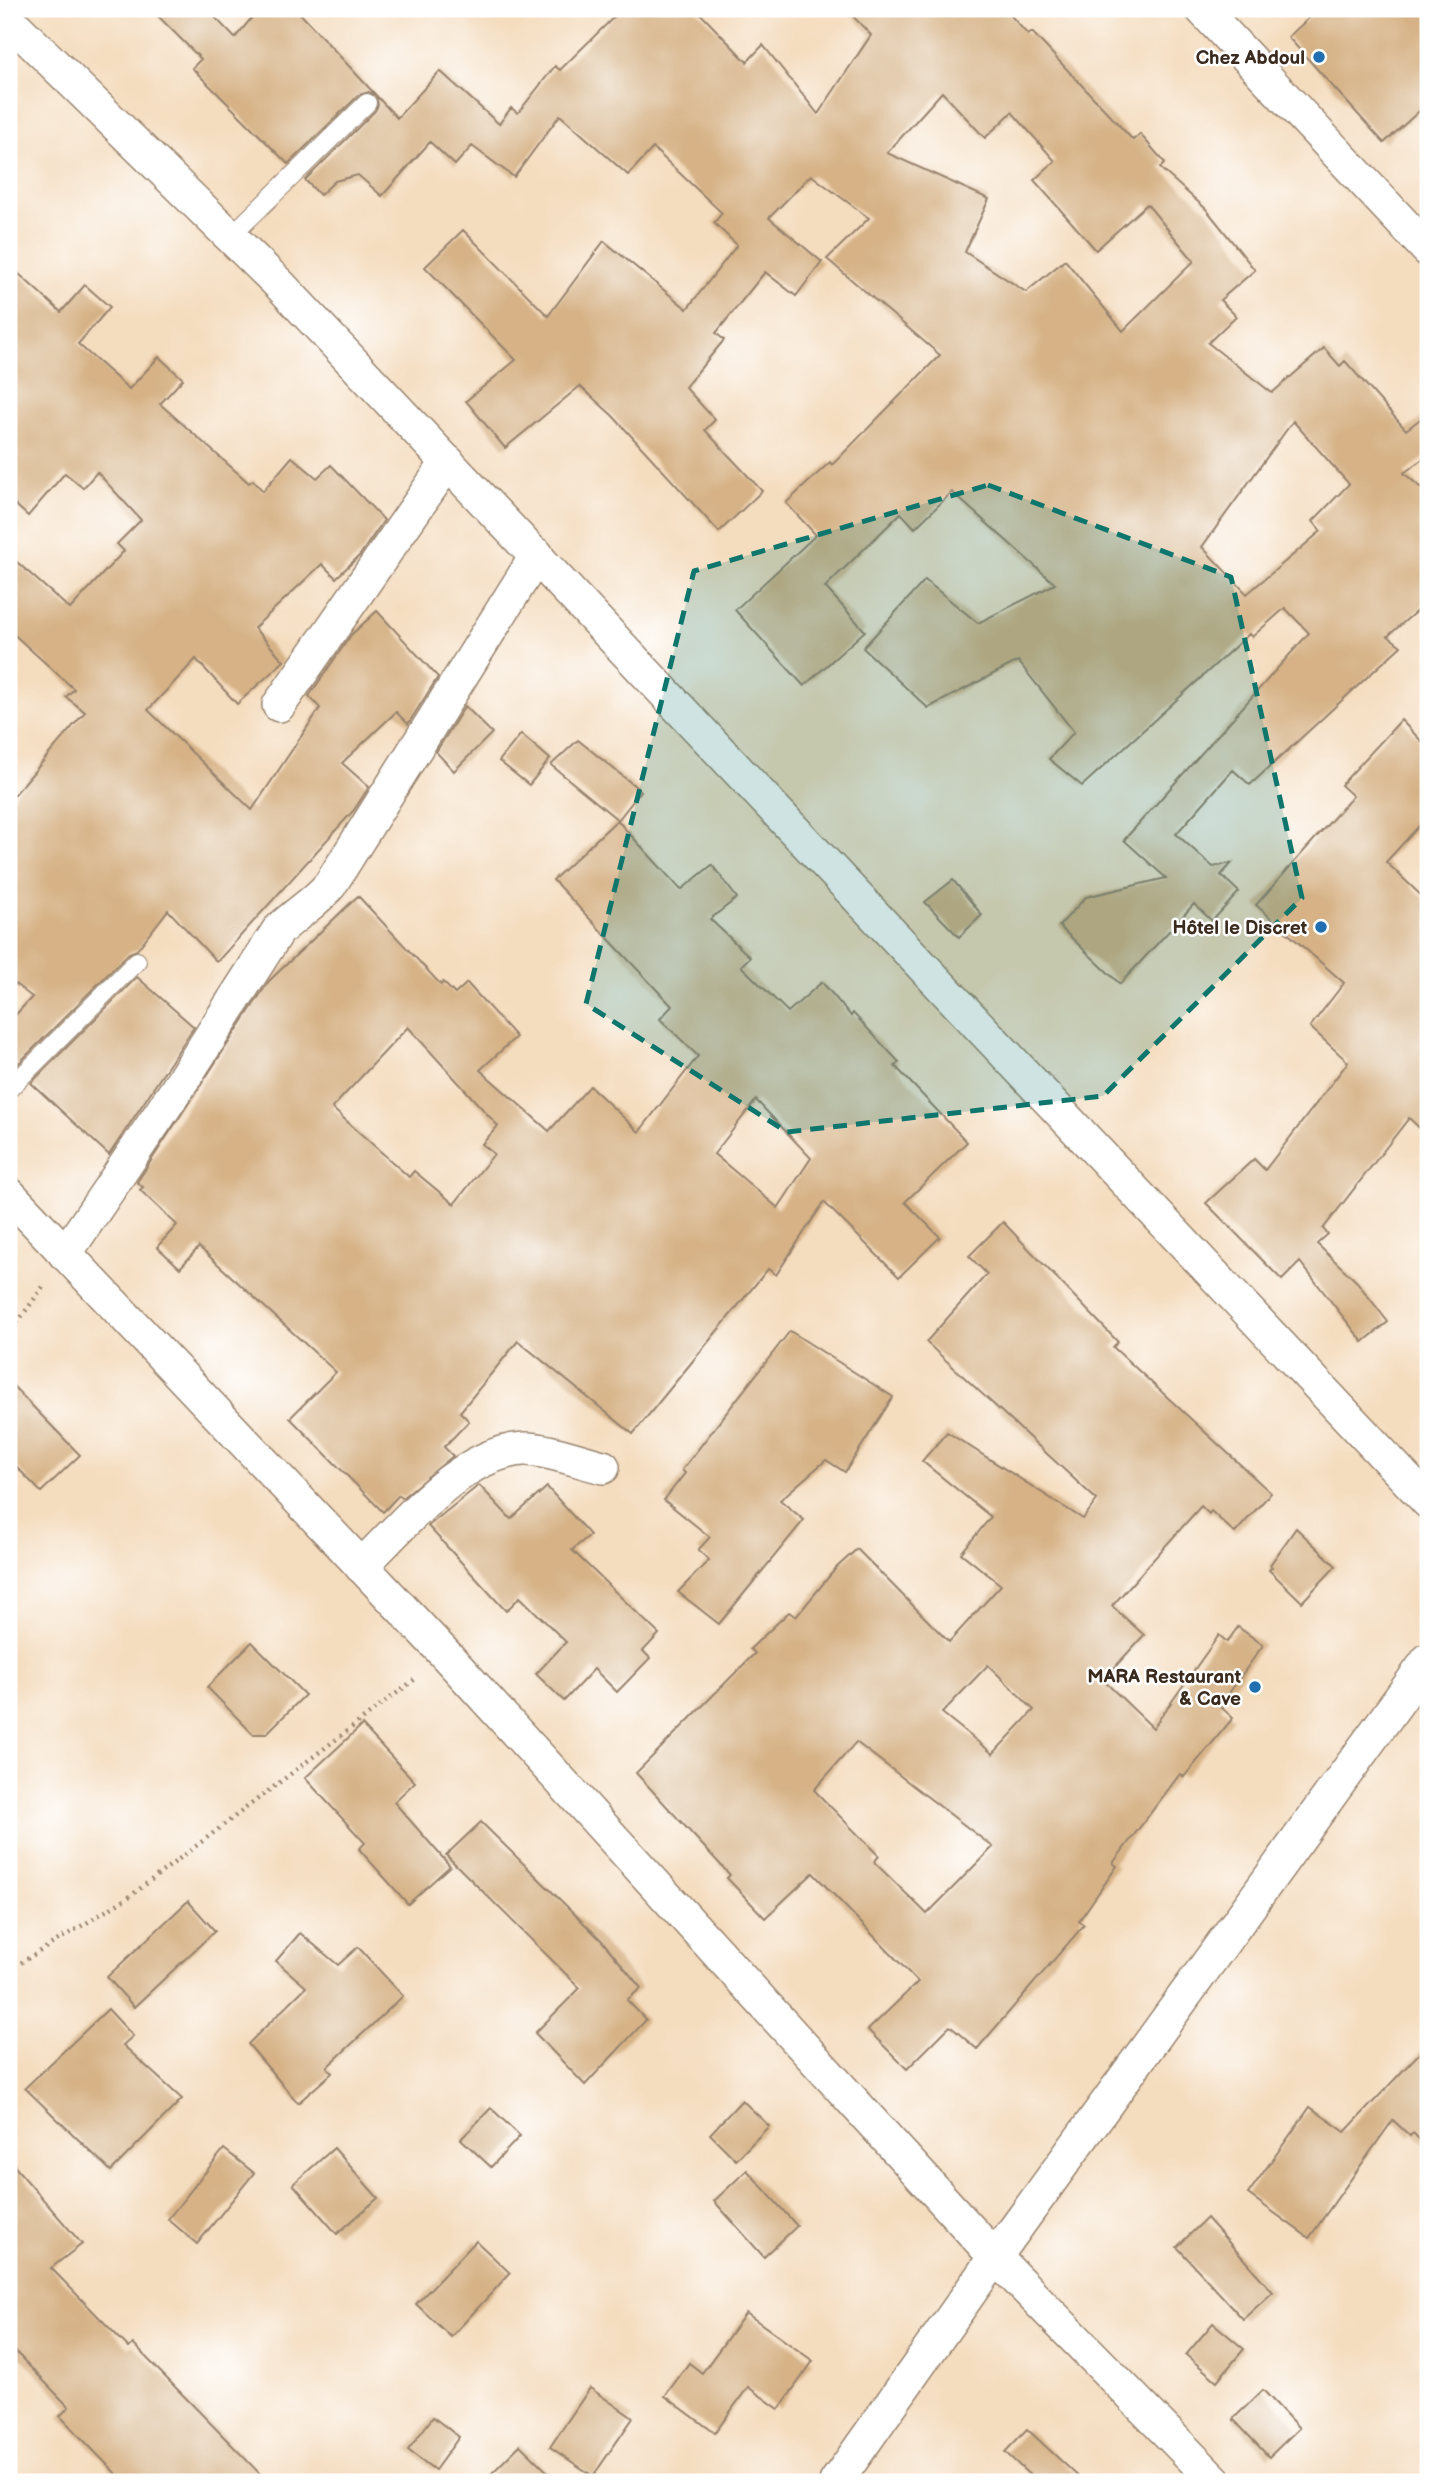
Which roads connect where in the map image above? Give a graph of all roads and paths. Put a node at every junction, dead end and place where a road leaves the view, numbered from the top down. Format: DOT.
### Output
graph roads {
  1 [pos="1202,9"];
  2 [pos="9,20"];
  3 [pos="367,103"];
  4 [pos="230,237"];
  5 [pos="1428,250"];
  6 [pos="448,462"];
  7 [pos="537,555"];
  8 [pos="279,705"];
  9 [pos="137,961"];
  10 [pos="9,1089"];
  11 [pos="9,1194"];
  12 [pos="65,1254"];
  13 [pos="9,1334"];
  14 [pos="603,1467"];
  15 [pos="1428,1502"];
  16 [pos="360,1566"];
  17 [pos="446,1655"];
  18 [pos="1428,1660"];
  19 [pos="9,1970"];
  20 [pos="995,2257"];
  21 [pos="835,2482"];
  22 [pos="1216,2482"];
  1 -- 5 [label="street"];
  2 -- 4 [label="street"];
  3 -- 4 [label="lane"];
  4 -- 6 [label="street"];
  6 -- 7 [label="street"];
  6 -- 8 [label="street"];
  7 -- 12 [label="street"];
  7 -- 15 [label="street"];
  9 -- 10 [label="lane"];
  11 -- 12 [label="street"];
  12 -- 13 [label="path"];
  12 -- 16 [label="street"];
  14 -- 16 [label="street"];
  16 -- 17 [label="street"];
  17 -- 19 [label="path"];
  17 -- 20 [label="street"];
  18 -- 20 [label="street"];
  20 -- 21 [label="street"];
  20 -- 22 [label="street"];
}
